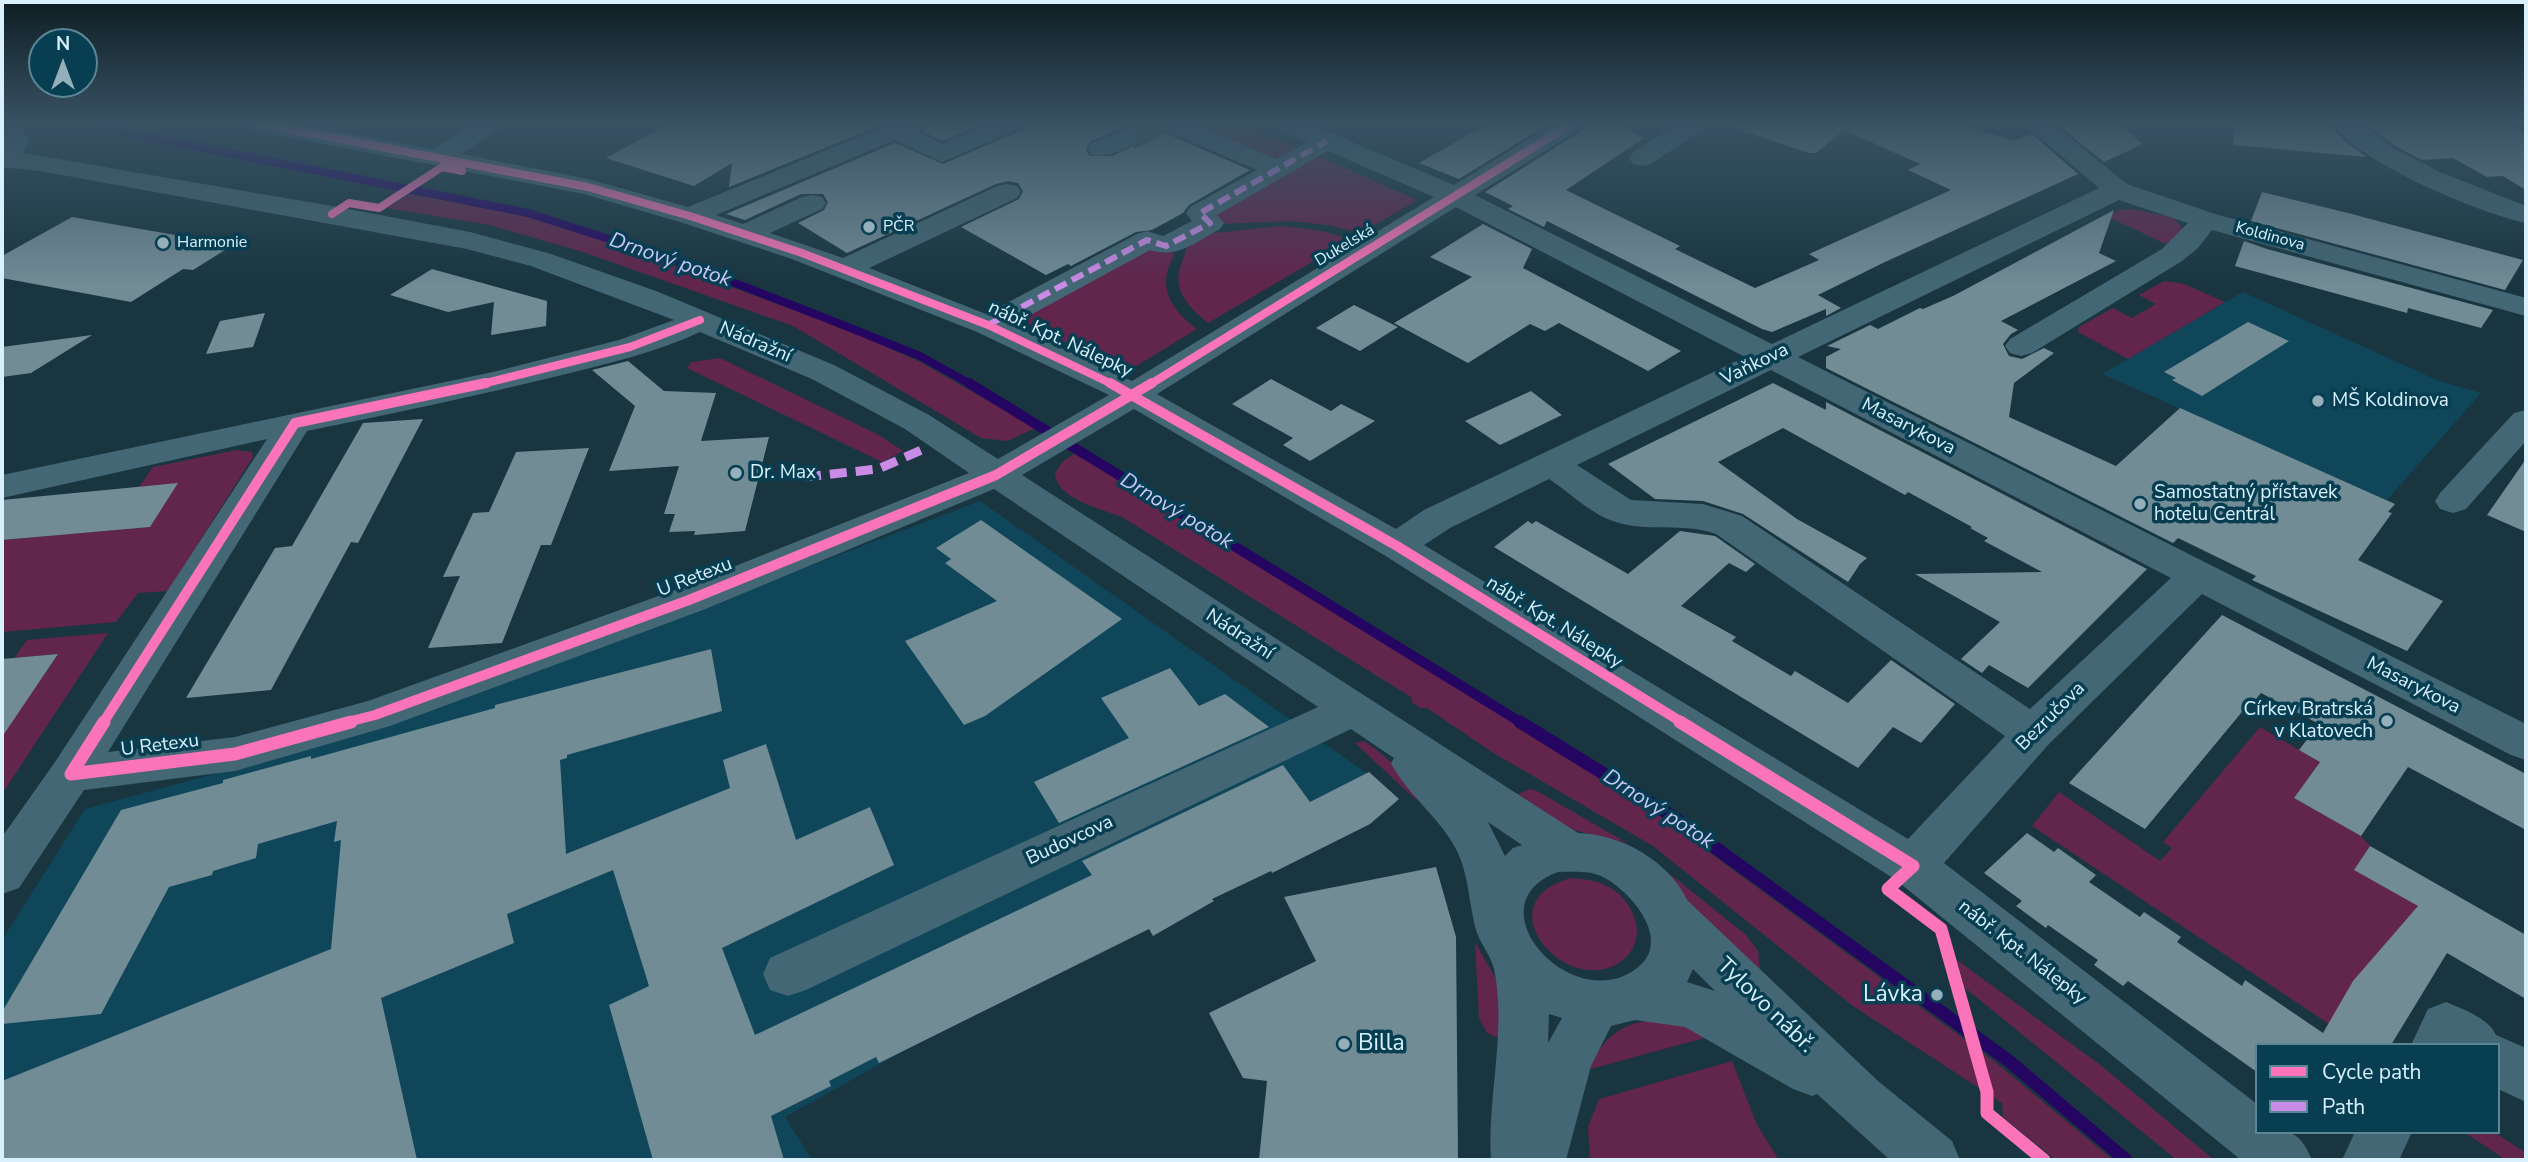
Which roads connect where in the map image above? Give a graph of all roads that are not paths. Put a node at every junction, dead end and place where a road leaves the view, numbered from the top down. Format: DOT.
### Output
graph roads {
  1 [pos="112,177"];
  2 [pos="539,177"];
  3 [pos="784,177"];
  4 [pos="1263,177"];
  5 [pos="1412,177"];
  6 [pos="1486,177"];
  7 [pos="2102,177"];
  8 [pos="2430,177"];
  9 [pos="2117,190"];
  10 [pos="1007,192"];
  11 [pos="1456,196"];
  12 [pos="812,203"];
  13 [pos="2526,215"];
  14 [pos="690,216"];
  15 [pos="2205,220"];
  16 [pos="745,234"];
  17 [pos="844,269"];
  18 [pos="2522,296"];
  19 [pos="645,298"];
  20 [pos="700,320"];
  21 [pos="988,325"];
  22 [pos="2021,346"];
  23 [pos="1771,357"];
  24 [pos="798,361"];
  25 [pos="1133,394"];
  26 [pos="1099,416"];
  27 [pos="2526,420"];
  28 [pos="295,423"];
  29 [pos="1550,463"];
  30 [pos="996,475"];
  31 [pos="2,486"];
  32 [pos="2453,502"];
  33 [pos="1397,546"];
  34 [pos="2197,576"];
  35 [pos="1368,719"];
  36 [pos="2034,733"];
  37 [pos="2526,743"];
  38 [pos="71,774"];
  39 [pos="1568,851"];
  40 [pos="1913,866"];
  41 [pos="2,874"];
  42 [pos="1671,915"];
  43 [pos="1498,916"];
  44 [pos="1518,964"];
  45 [pos="788,974"];
  46 [pos="1616,1000"];
  47 [pos="2438,1043"];
  48 [pos="2473,1043"];
  49 [pos="2500,1060"];
  50 [pos="2526,1077"];
  51 [pos="1859,1098"];
  52 [pos="2384,1134"];
  53 [pos="1519,1160"];
  54 [pos="1538,1160"];
  55 [pos="1932,1160"];
  56 [pos="2284,1160"];
  57 [pos="2370,1160"];
  1 -- 19 [label="street, Nádražní"];
  2 -- 14 [label="street, nábř. Kpt. Nálepky"];
  3 -- 14 [label="street"];
  4 -- 21 [label="street"];
  5 -- 11 [label="street, Masarykova"];
  6 -- 11 [label="street, Dukelská"];
  7 -- 9 [label="street, Koldinova"];
  8 -- 13 [label="street"];
  9 -- 15 [label="street, Koldinova"];
  9 -- 23 [label="street, Vaňkova"];
  10 -- 17 [label="street"];
  11 -- 23 [label="street, Masarykova"];
  11 -- 25 [label="street, Dukelská"];
  12 -- 16 [label="street"];
  14 -- 16 [label="street, nábř. Kpt. Nálepky"];
  15 -- 18 [label="street, Koldinova"];
  15 -- 22 [label="street"];
  16 -- 17 [label="street, nábř. Kpt. Nálepky"];
  17 -- 21 [label="street, nábř. Kpt. Nálepky"];
  19 -- 20 [label="street, Nádražní"];
  19 -- 24 [label="street"];
  20 -- 24 [label="street, Nádražní"];
  20 -- 28 [label="street"];
  21 -- 25 [label="street, nábř. Kpt. Nálepky"];
  23 -- 29 [label="street, Vaňkova"];
  23 -- 34 [label="street, Masarykova"];
  24 -- 30 [label="street, Nádražní"];
  25 -- 26 [label="street, Dukelská"];
  25 -- 33 [label="street, nábř. Kpt. Nálepky"];
  26 -- 30 [label="street, U Retexu"];
  27 -- 32 [label="street"];
  28 -- 31 [label="street"];
  28 -- 38 [label="street, U Retexu"];
  29 -- 33 [label="street, Vaňkova"];
  29 -- 36 [label="street"];
  30 -- 35 [label="street, Nádražní"];
  30 -- 38 [label="street, U Retexu"];
  33 -- 40 [label="street, nábř. Kpt. Nálepky"];
  34 -- 36 [label="street, Bezručova"];
  34 -- 37 [label="street, Masarykova"];
  35 -- 39 [label="street, Nádražní"];
  35 -- 43 [label="street, Nádražní"];
  35 -- 45 [label="street, Budovcova"];
  36 -- 40 [label="street, Bezručova"];
  38 -- 41 [label="street"];
  39 -- 42 [label="street, Nádražní"];
  39 -- 43 [label="street, Nádražní"];
  40 -- 56 [label="street, nábř. Kpt. Nálepky"];
  42 -- 46 [label="street, Nádražní"];
  42 -- 51 [label="street, Tylovo nábř."];
  43 -- 44 [label="street, Nádražní"];
  44 -- 46 [label="street, Nádražní"];
  44 -- 53 [label="street, Nádražní"];
  46 -- 51 [label="street, Tylovo nábř."];
  46 -- 54 [label="street, Nádražní"];
  47 -- 48 [label="street"];
  49 -- 50 [label="street"];
  51 -- 55 [label="street, Tylovo nábř."];
  52 -- 57 [label="street"];
}
